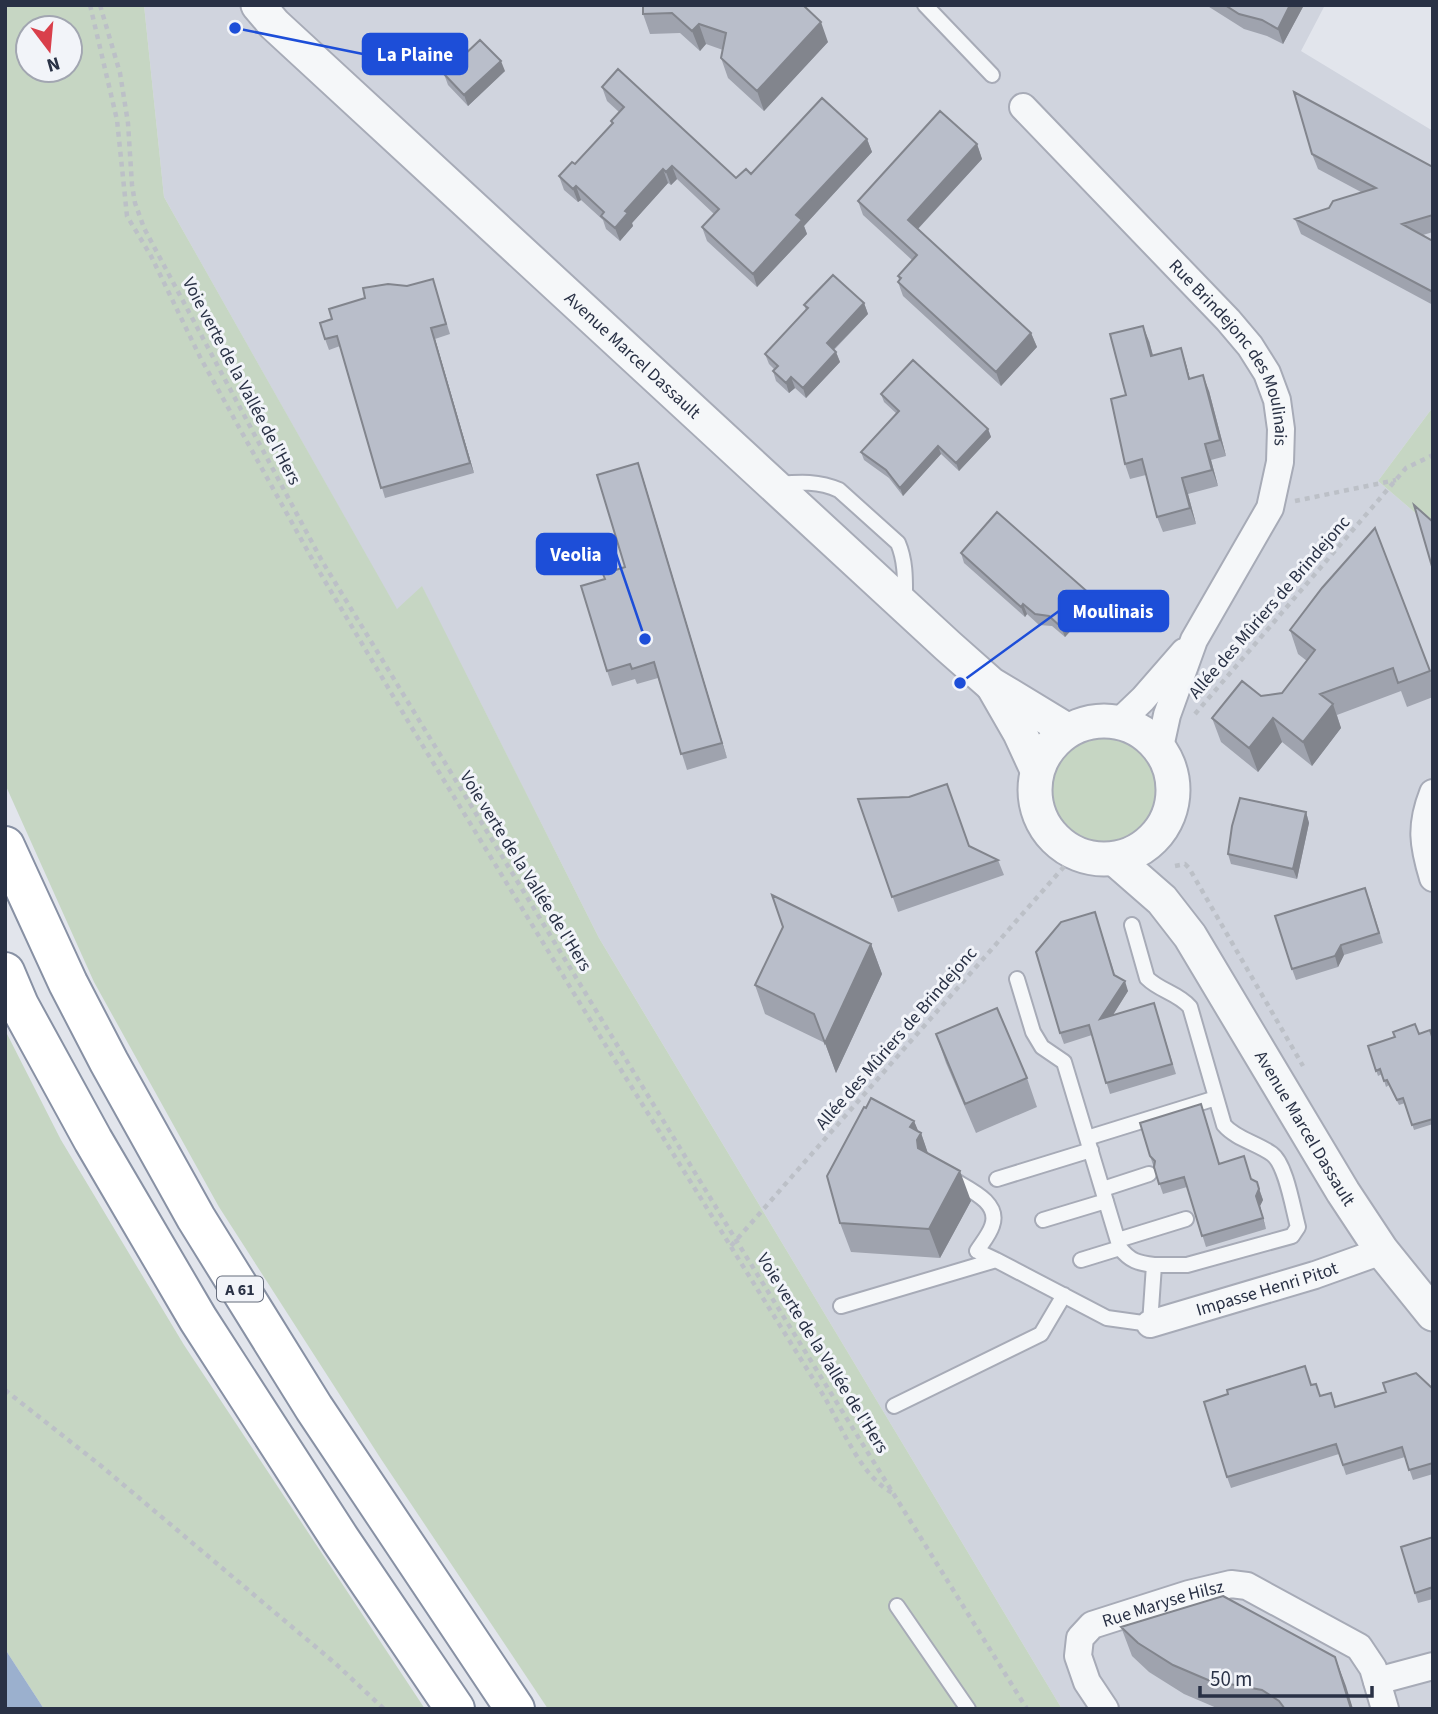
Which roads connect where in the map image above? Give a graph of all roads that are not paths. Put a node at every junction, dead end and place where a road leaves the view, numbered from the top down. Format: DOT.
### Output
graph roads {
  1 [pos="244,5"];
  2 [pos="925,5"];
  3 [pos="266,15"];
  4 [pos="992,75"];
  5 [pos="1023,107"];
  6 [pos="1194,640"];
  7 [pos="991,684"];
  8 [pos="1119,722"];
  9 [pos="1067,730"];
  10 [pos="1160,747"];
  11 [pos="1037,769"];
  12 [pos="1433,793"];
  13 [pos="1163,827"];
  14 [pos="5,846"];
  15 [pos="1115,859"];
  16 [pos="1433,878"];
  17 [pos="1132,925"];
  18 [pos="1190,936"];
  19 [pos="5,972"];
  20 [pos="1017,979"];
  21 [pos="1216,1098"];
  22 [pos="1089,1144"];
  23 [pos="937,1170"];
  24 [pos="1149,1174"];
  25 [pos="997,1179"];
  26 [pos="1104,1195"];
  27 [pos="1186,1219"];
  28 [pos="1043,1220"];
  29 [pos="1119,1244"];
  30 [pos="1381,1251"];
  31 [pos="996,1260"];
  32 [pos="1080,1260"];
  33 [pos="1154,1265"];
  34 [pos="1064,1296"];
  35 [pos="841,1306"];
  36 [pos="1433,1314"];
  37 [pos="1150,1324"];
  38 [pos="894,1406"];
  39 [pos="897,1606"];
  40 [pos="1433,1666"];
  41 [pos="1377,1681"];
  42 [pos="455,1709"];
  43 [pos="515,1709"];
  44 [pos="968,1709"];
  45 [pos="1105,1709"];
  46 [pos="1385,1709"];
  1 -- 3 [label="street, Avenue Marcel Dassault"];
  2 -- 4 [label="lane"];
  3 -- 7 [label="street, Avenue Marcel Dassault"];
  5 -- 6 [label="street, Rue Brindejonc des Moulinais"];
  6 -- 8 [label="street, Rue Brindejonc des Moulinais"];
  6 -- 10 [label="street, Rue Brindejonc des Moulinais"];
  7 -- 9 [label="street, Avenue Marcel Dassault"];
  7 -- 11 [label="street, Avenue Marcel Dassault"];
  8 -- 9 [label="street"];
  8 -- 10 [label="street"];
  9 -- 11 [label="street"];
  10 -- 13 [label="street, Avenue Marcel Dassault"];
  11 -- 15 [label="street, Avenue Marcel Dassault"];
  12 -- 16 [label="street"];
  13 -- 15 [label="street, Avenue Marcel Dassault"];
  13 -- 18 [label="street, Avenue Marcel Dassault"];
  14 -- 43 [label="highway, A 61"];
  15 -- 18 [label="street, Avenue Marcel Dassault"];
  17 -- 21 [label="lane"];
  18 -- 30 [label="street, Avenue Marcel Dassault"];
  19 -- 42 [label="highway, A 61"];
  20 -- 22 [label="lane"];
  21 -- 22 [label="lane"];
  21 -- 33 [label="lane"];
  22 -- 25 [label="lane"];
  22 -- 26 [label="lane"];
  23 -- 31 [label="lane"];
  24 -- 26 [label="lane"];
  26 -- 28 [label="lane"];
  26 -- 29 [label="lane"];
  27 -- 29 [label="lane"];
  29 -- 32 [label="lane"];
  29 -- 33 [label="lane"];
  30 -- 36 [label="street, Avenue Marcel Dassault"];
  30 -- 37 [label="street, Impasse Henri Pitot"];
  31 -- 34 [label="lane"];
  31 -- 35 [label="lane"];
  33 -- 37 [label="lane"];
  34 -- 37 [label="lane"];
  34 -- 38 [label="lane"];
  39 -- 44 [label="lane"];
  40 -- 41 [label="street"];
  41 -- 45 [label="street, Rue Maryse Hilsz"];
  41 -- 46 [label="street"];
}
